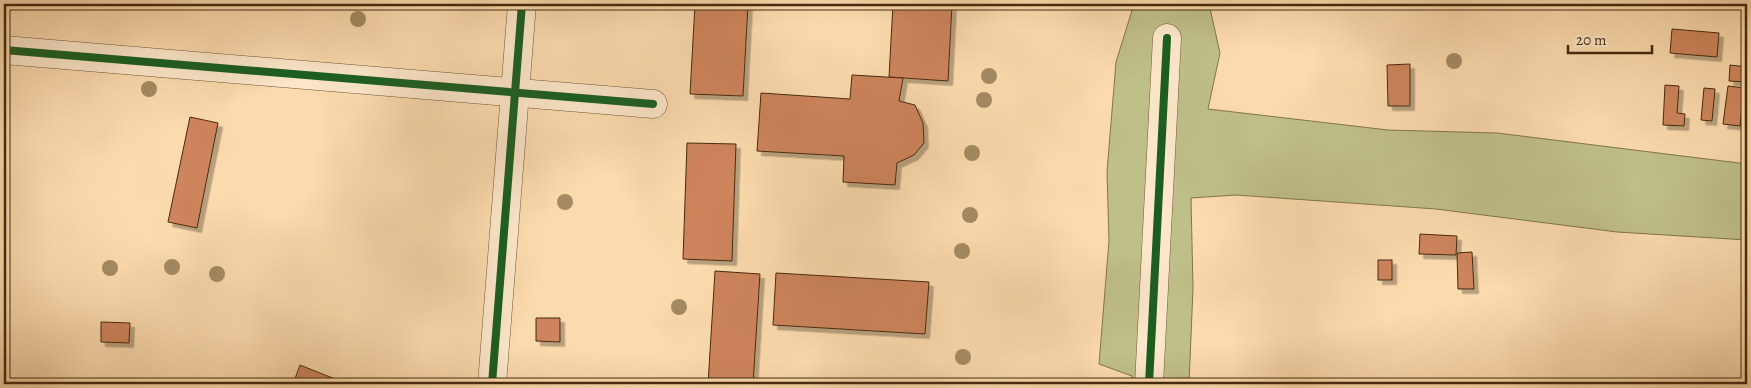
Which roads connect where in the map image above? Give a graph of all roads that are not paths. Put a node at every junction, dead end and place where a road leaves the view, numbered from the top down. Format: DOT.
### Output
graph roads {
  1 [pos="522,4"];
  2 [pos="1167,38"];
  3 [pos="4,50"];
  4 [pos="514,94"];
  5 [pos="653,104"];
  6 [pos="492,384"];
  7 [pos="1149,384"];
  1 -- 4 [label="street"];
  2 -- 7 [label="street"];
  3 -- 4 [label="street"];
  4 -- 5 [label="street"];
  4 -- 6 [label="street"];
}
